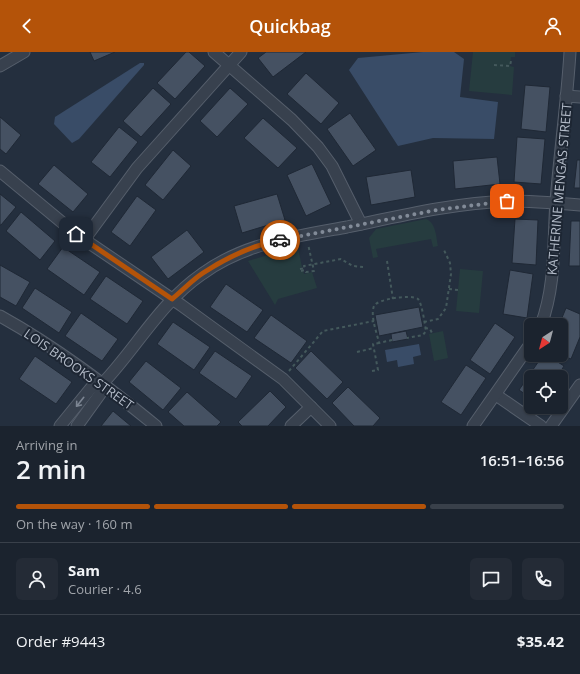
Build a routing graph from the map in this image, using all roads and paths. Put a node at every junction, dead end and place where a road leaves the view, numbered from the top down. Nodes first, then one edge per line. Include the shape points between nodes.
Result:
1 (24, 52) edge
2 (214, 52) edge
3 (241, 52) edge
4 (570, 52) edge
5 (510, 61) dead end
6 (228, 65) junction
7 (494, 65) dead end
8 (0, 66) edge
9 (566, 96) junction
10 (580, 97) edge
11 (0, 171) edge
12 (556, 203) junction
13 (580, 205) edge
14 (361, 224) junction
15 (306, 235) junction
16 (84, 240) junction
17 (444, 250) dead end
18 (387, 261) dead end
19 (312, 264) junction
20 (364, 267) dead end
21 (449, 290) junction
22 (458, 290) dead end
23 (172, 299) junction
24 (393, 299) junction
25 (0, 316) edge
26 (544, 318) edge
27 (374, 321) junction
28 (424, 322) junction
29 (425, 328) junction
30 (432, 333) dead end
31 (407, 338) dead end
32 (392, 340) dead end
33 (379, 343) junction
34 (374, 348) junction
35 (357, 352) dead end
36 (524, 354) edge
37 (372, 371) dead end
38 (283, 378) junction
39 (104, 383) junction
40 (580, 385) edge
41 (496, 395) junction
42 (311, 407) junction
43 (60, 426) edge
44 (77, 426) edge
45 (156, 426) edge
46 (291, 426) edge
47 (330, 426) edge
48 (474, 426) edge
49 (541, 426) edge
50 (551, 426) edge

1 - 8 street
2 - 6 street
3 - 6 street
4 - 9 street, KATHERINE MENGAS STREET
5 - 7 path via 510,66
6 - 14 street via 292,120 318,147 332,166
6 - 16 street via 137,168
9 - 10 street
9 - 12 street, KATHERINE MENGAS STREET
11 - 16 street
12 - 13 street
12 - 14 street via 507,201 478,204
12 - 26 street, KATHERINE MENGAS STREET via 551,285
14 - 15 street
15 - 19 path
15 - 23 street via 258,246 231,257 202,273
16 - 23 street
17 - 21 path via 450,263
18 - 24 path
19 - 19 path via 314,271 301,270 304,266
19 - 20 path via 341,259 353,266
21 - 22 path
21 - 28 path via 444,313 435,320
23 - 38 street
23 - 39 street
24 - 27 path via 376,303 373,310
24 - 28 path via 408,296 417,298
25 - 39 street, LOIS BROOKS STREET via 29,332
27 - 33 path
27 - 38 path via 322,332
28 - 29 path
29 - 30 path via 430,329
29 - 31 path via 423,335
32 - 33 path
33 - 34 path via 373,344
34 - 35 path
34 - 37 path via 378,370
36 - 41 street
38 - 42 street
39 -> 43 street via 91,388
39 - 44 street via 100,394
39 - 45 street, LOIS BROOKS STREET
40 - 50 street
41 - 48 street
41 - 49 street
42 - 46 street
42 - 47 street

